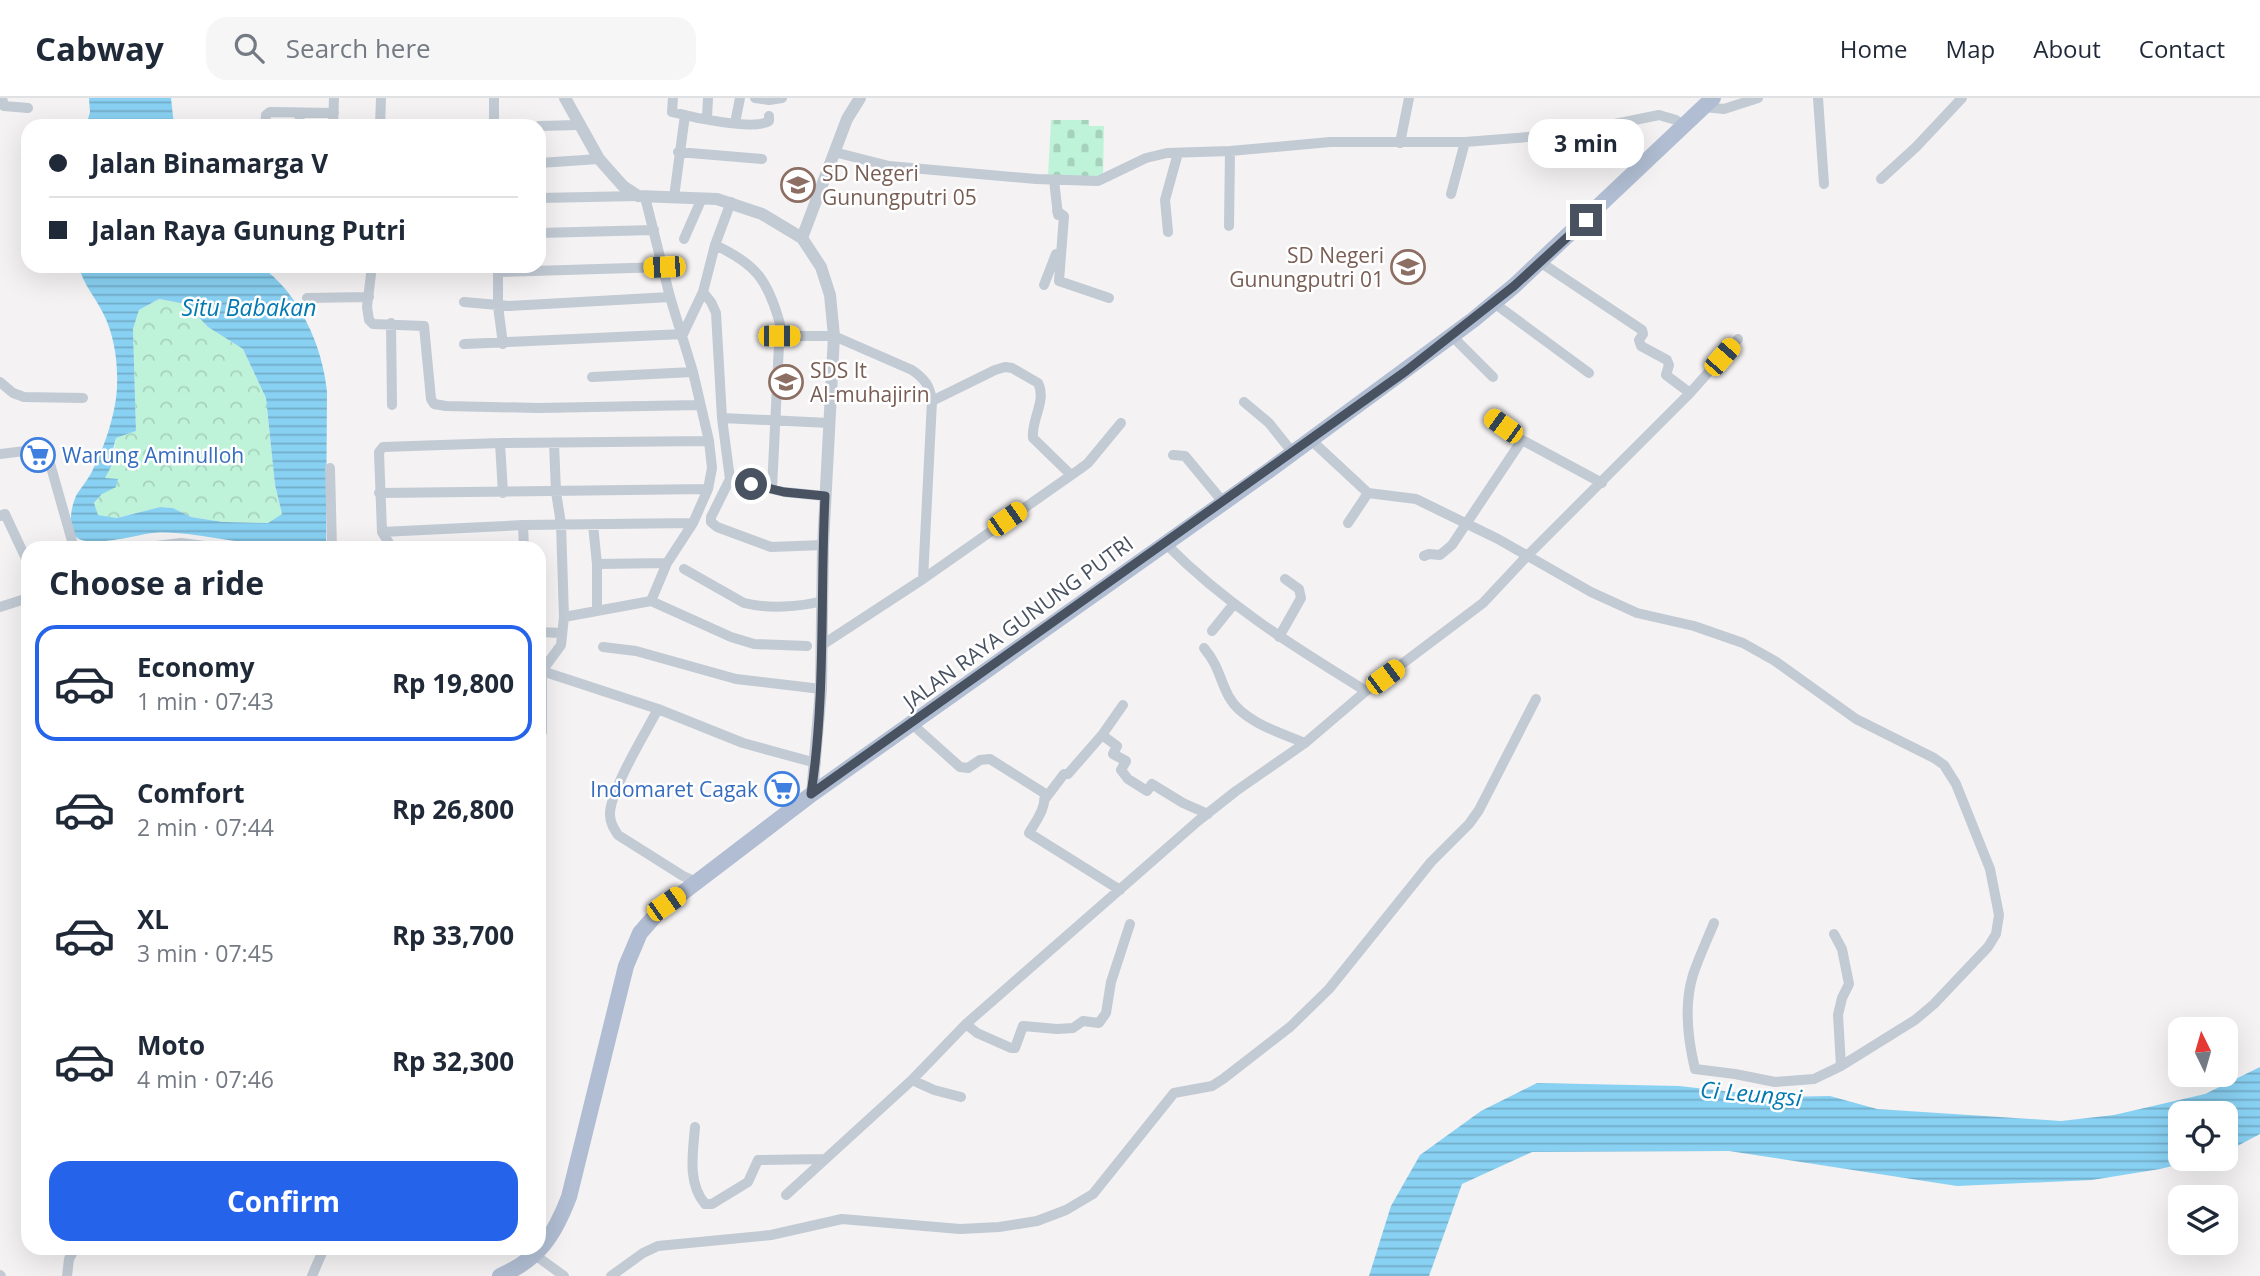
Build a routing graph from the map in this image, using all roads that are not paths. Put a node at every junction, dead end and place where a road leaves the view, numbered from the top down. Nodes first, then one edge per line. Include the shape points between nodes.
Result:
1 (2, 98) edge
2 (334, 98) edge
3 (381, 98) edge
4 (494, 98) edge
5 (565, 98) edge
6 (673, 98) edge
7 (708, 98) edge
8 (740, 98) edge
9 (755, 98) edge
10 (782, 98) edge
11 (860, 98) edge
12 (1409, 98) edge
13 (1758, 98) edge
14 (1818, 98) edge
15 (1962, 98) edge
16 (769, 99) edge
17 (1709, 103) edge
18 (28, 108) dead end
19 (300, 113) junction
20 (334, 113) junction
21 (685, 115) junction
22 (769, 116) dead end
23 (706, 118) junction
24 (267, 119) edge
25 (300, 119) edge
26 (334, 119) edge
27 (380, 119) edge
28 (494, 119) edge
29 (735, 123) junction
30 (578, 125) junction
31 (1682, 125) junction
32 (546, 126) edge
33 (1465, 142) junction
34 (1400, 143) junction
35 (1230, 151) junction
36 (678, 152) junction
37 (834, 152) junction
38 (1178, 153) junction
39 (600, 159) junction
40 (762, 159) dead end
41 (546, 163) edge
42 (1881, 179) dead end
43 (1054, 180) junction
44 (1824, 184) dead end
45 (1451, 194) dead end
46 (642, 197) junction
47 (674, 197) junction
48 (546, 198) edge
49 (702, 198) junction
50 (731, 202) junction
51 (1057, 211) junction
52 (1229, 226) dead end
53 (654, 230) junction
54 (1168, 232) dead end
55 (546, 233) edge
56 (802, 238) junction
57 (684, 239) dead end
58 (715, 244) junction
59 (1540, 262) junction
60 (664, 267) junction
61 (546, 268) edge
62 (371, 273) edge
63 (498, 273) edge
64 (1044, 285) dead end
65 (703, 292) junction
66 (369, 297) junction
67 (670, 297) junction
68 (307, 298) dead end
69 (1109, 298) dead end
70 (464, 302) dead end
71 (1494, 303) junction
72 (498, 306) junction
73 (391, 323) junction
74 (683, 334) junction
75 (779, 336) junction
76 (834, 336) junction
77 (1452, 336) junction
78 (1738, 339) dead end
79 (464, 344) dead end
80 (503, 344) junction
81 (693, 372) junction
82 (1589, 373) dead end
83 (592, 377) dead end
84 (1493, 377) dead end
85 (0, 382) edge
86 (1690, 393) junction
87 (83, 398) dead end
88 (932, 401) junction
89 (1244, 402) dead end
90 (392, 405) dead end
91 (699, 405) junction
92 (1491, 417) dead end
93 (722, 418) junction
94 (776, 420) junction
95 (829, 423) junction
96 (1121, 423) dead end
97 (1311, 440) junction
98 (1522, 440) junction
99 (709, 441) junction
100 (499, 443) junction
101 (554, 443) junction
102 (1293, 453) junction
103 (0, 454) edge
104 (1173, 455) dead end
105 (330, 468) dead end
106 (1070, 474) junction
107 (730, 479) junction
108 (1602, 483) junction
109 (708, 489) junction
110 (772, 489) junction
111 (556, 492) junction
112 (379, 493) junction
113 (503, 493) junction
114 (1368, 493) junction
115 (825, 496) junction
116 (1223, 502) junction
117 (0, 516) edge
118 (693, 523) junction
119 (1348, 523) dead end
120 (561, 524) junction
121 (1466, 524) junction
122 (523, 525) junction
123 (593, 525) junction
124 (382, 531) junction
125 (72, 541) edge
126 (332, 541) edge
127 (388, 541) edge
128 (524, 541) edge
129 (1165, 543) junction
130 (823, 545) junction
131 (21, 549) edge
132 (1424, 556) dead end
133 (1527, 556) junction
134 (667, 563) junction
135 (597, 564) junction
136 (684, 569) dead end
137 (923, 579) junction
138 (1285, 579) dead end
139 (21, 600) edge
140 (651, 601) junction
141 (823, 601) junction
142 (1233, 604) junction
143 (0, 607) edge
144 (597, 610) junction
145 (564, 617) junction
146 (1212, 631) dead end
147 (546, 632) edge
148 (561, 632) junction
149 (1279, 637) junction
150 (822, 645) junction
151 (807, 646) dead end
152 (603, 647) dead end
153 (1204, 648) dead end
154 (546, 664) edge
155 (546, 673) edge
156 (821, 689) junction
157 (1366, 691) junction
158 (1536, 699) dead end
159 (1123, 705) dead end
160 (658, 709) junction
161 (912, 724) junction
162 (1102, 735) junction
163 (1305, 743) junction
164 (816, 763) junction
165 (811, 794) junction
166 (1045, 799) junction
167 (1208, 814) junction
168 (697, 882) junction
169 (1120, 890) junction
170 (1714, 923) dead end
171 (1130, 924) dead end
172 (1834, 934) dead end
173 (966, 1024) junction
174 (1841, 1066) junction
175 (912, 1080) junction
176 (961, 1097) dead end
177 (695, 1128) dead end
178 (825, 1159) junction
179 (786, 1195) dead end
180 (546, 1241) edge
181 (71, 1255) edge
182 (321, 1255) edge
183 (535, 1255) joint
184 (67, 1276) edge
185 (312, 1276) edge
186 (500, 1276) edge
187 (564, 1276) edge
188 (611, 1276) edge

1 - 18 street via 4,106
2 - 20 street
3 - 27 street
4 - 28 street
5 - 30 street
6 - 21 street via 672,112
7 - 23 street
8 - 29 street
9 - 16 street
10 - 16 street
11 - 37 street
12 - 34 street
13 - 17 street via 1724,109
14 - 44 street
15 - 42 street
17 - 31 main road, JALAN RAYA GUNUNG PUTRI
19 - 20 street
19 - 24 street via 268,113
19 - 25 street
20 - 26 street
21 - 23 street
21 - 36 street
22 - 29 street via 763,125
23 - 29 street
30 - 32 street
30 - 39 street
31 - 33 street via 1659,115 1566,134
31 - 59 main road, JALAN RAYA GUNUNG PUTRI
33 - 34 street
33 - 45 street
34 - 35 street via 1330,142
35 - 38 street
35 - 52 street
36 - 40 street
36 - 47 street
37 - 43 street via 889,166
37 - 56 street
38 - 43 street via 1146,158 1098,181
38 - 54 street via 1165,200
39 - 41 street
39 - 46 street via 622,186
43 - 51 street
46 - 47 street
46 - 48 street
46 - 53 street
47 - 49 street
49 - 50 street
49 - 57 street
50 - 56 street
50 - 58 street
51 - 64 street via 1056,257
51 - 69 street via 1064,216 1059,281
53 - 55 street
53 - 60 street
56 - 76 street via 827,282
58 - 65 street
58 - 75 street via 740,256 762,279 773,299
59 - 71 main road, JALAN RAYA GUNUNG PUTRI
59 - 86 street via 1642,330 1641,346 1667,360 1666,375
60 - 61 street
60 - 67 street
62 - 66 street
63 - 72 street
65 - 74 street
65 - 93 street via 716,313
66 - 68 street
66 - 73 street via 369,320
67 - 72 street
67 - 74 street
70 - 72 street
71 - 77 main road, JALAN RAYA GUNUNG PUTRI
71 - 82 street
72 - 80 street
73 - 90 street
73 - 91 street via 424,326 434,404 539,408
74 - 80 street
74 - 81 street
75 - 76 street
75 - 94 street
76 - 88 street via 923,377
76 - 95 street
77 - 84 street
77 - 97 main road, JALAN RAYA GUNUNG PUTRI
78 - 86 street
79 - 80 street
81 - 83 street
81 - 91 street
85 - 87 street via 24,397
86 - 108 street
88 - 106 street via 995,370 1012,368 1038,383 1042,395 1033,438
88 - 137 street
89 - 102 street
91 - 99 street
92 - 98 street
93 - 94 street
93 - 107 street
94 - 95 street
94 - 110 street
95 - 115 street
96 - 106 street via 1088,463
97 - 102 main road, JALAN RAYA GUNUNG PUTRI
97 - 114 street
98 - 108 street
98 - 121 street
99 - 101 street
99 - 109 street via 712,468
100 - 101 street
100 - 112 street via 381,449
100 - 113 street
101 - 111 street
102 - 116 main road, JALAN RAYA GUNUNG PUTRI
103 - 125 street via 41,449 47,453
104 - 116 street via 1185,456
105 - 126 street
106 - 137 street
107 - 110 street
107 - 130 street via 711,517 717,527 771,547
108 - 133 street
109 - 111 street
109 - 118 street
110 - 115 street
111 - 113 street
111 - 120 street
112 - 113 street
112 - 124 street
114 - 119 street
114 - 121 street via 1416,499
115 - 130 street
116 - 129 main road, JALAN RAYA GUNUNG PUTRI
117 - 131 street via 5,514
118 - 123 street
118 - 134 street
120 - 122 street
120 - 123 street
120 - 145 street
121 - 132 street via 1443,554
121 - 133 street
122 - 124 street
122 - 128 street
123 - 135 street
124 - 127 street
129 - 142 street
129 - 161 main road, JALAN RAYA GUNUNG PUTRI
130 - 141 street
133 - 157 street via 1483,603
133 - 174 street via 1637,613 1743,643 1856,719 1934,758 1951,774 1990,869 1997,900 1996,934 1981,956 1928,1009
134 - 135 street
134 - 140 street
135 - 144 street
136 - 141 street via 744,603 807,605
137 - 150 street
138 - 149 street via 1299,589 1301,598
139 - 143 street
140 - 144 street
140 - 151 street via 754,644
141 - 150 street
142 - 146 street
142 - 149 street
144 - 145 street
145 - 148 street
147 - 148 street
148 - 154 street via 558,651
149 - 157 street
150 - 156 street
152 - 156 street via 636,651 736,679
153 - 163 street via 1216,662 1237,708
155 - 160 street
156 - 164 street
157 - 163 street
158 - 188 street via 1479,810 1329,989 1290,1027 1223,1079 1212,1086 1174,1093 1103,1183 1078,1203 1037,1221 999,1227 941,1228 842,1219 771,1235 658,1246
159 - 162 street
160 - 164 street via 743,743
160 - 168 street via 614,795 610,817 618,835
161 - 165 main road, JALAN RAYA GUNUNG PUTRI
161 - 166 street via 961,767 990,759 1044,793
162 - 166 street
162 - 167 street via 1116,746 1113,754 1126,761 1121,770 1128,779 1147,791 1157,786
163 - 167 street
164 - 165 street
165 - 168 main road, JALAN RAYA GUNUNG PUTRI
166 - 169 street via 1029,833
167 - 169 street
168 - 180 main road, JALAN RAYA GUNUNG PUTRI via 654,915 633,947 569,1197
169 - 173 street
170 - 174 street via 1689,995 1695,1069 1775,1082 1814,1079
171 - 173 street via 1100,1023 1083,1021 1073,1028 1057,1029 1023,1026 1015,1048 976,1033
172 - 174 street via 1849,984 1838,1015
173 - 175 street
175 - 176 street
175 - 178 street
177 - 178 street via 692,1172 705,1204 748,1182 756,1161
178 - 179 street
181 - 184 street
182 - 185 street
183 - 186 main road, JALAN RAYA GUNUNG PUTRI
183 - 187 street

